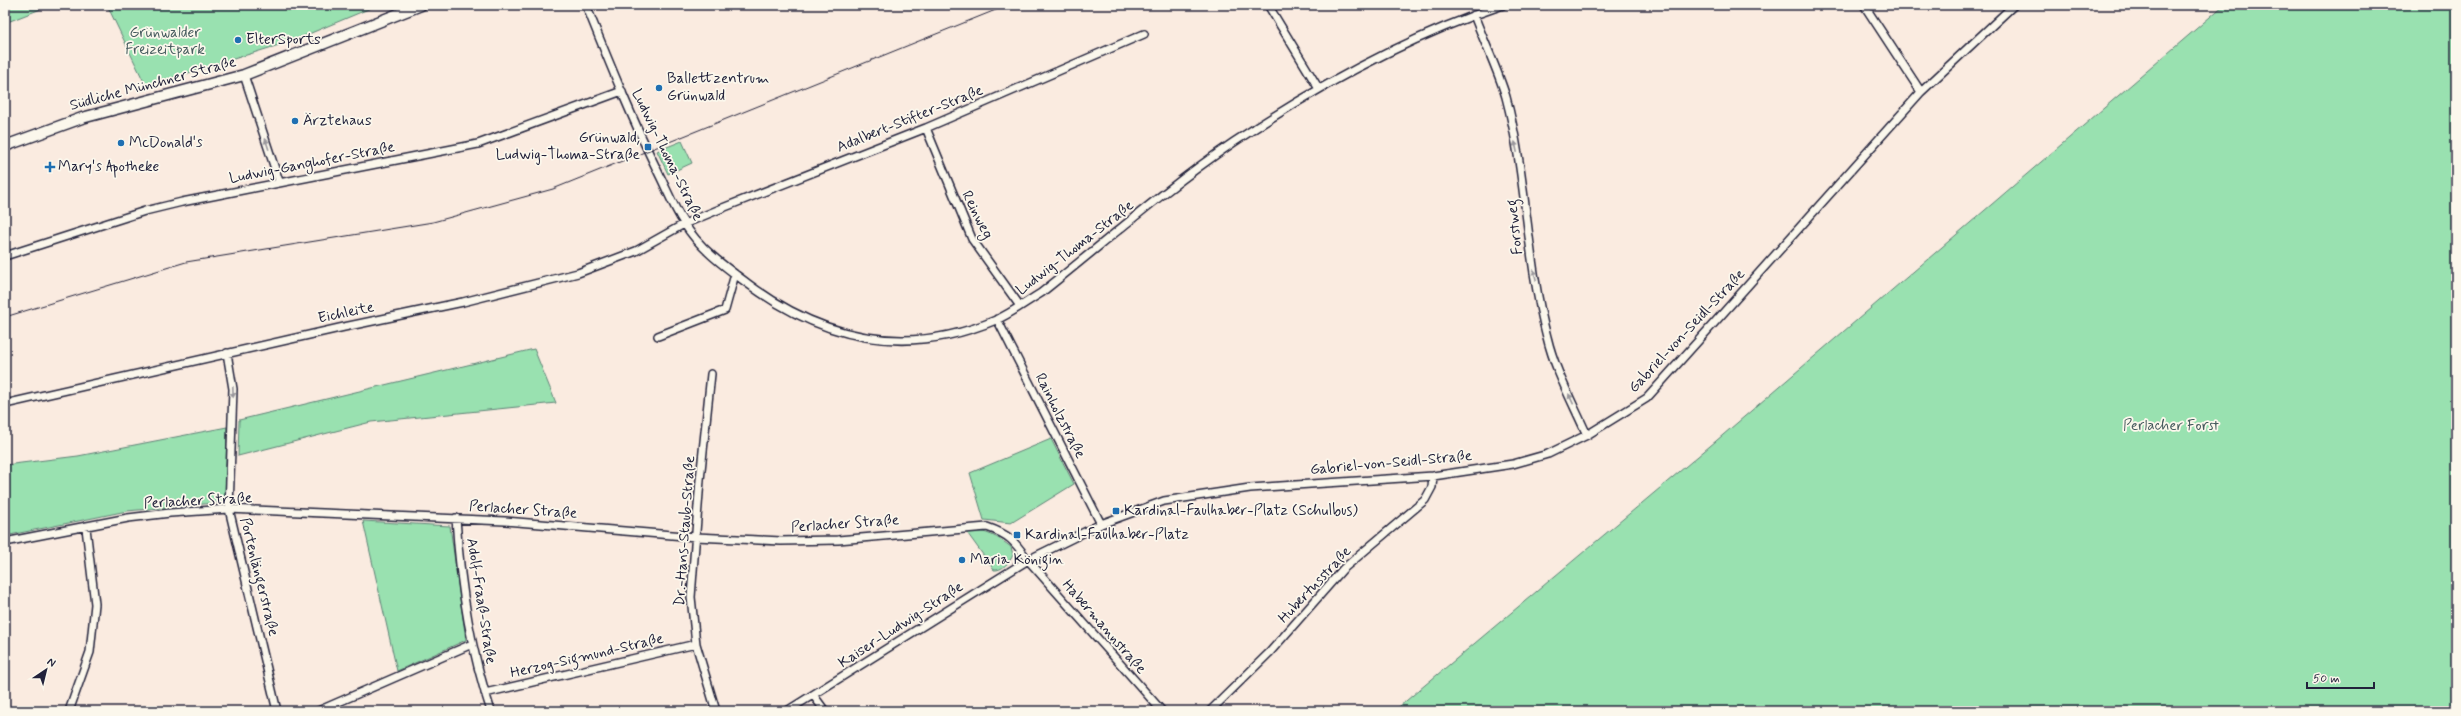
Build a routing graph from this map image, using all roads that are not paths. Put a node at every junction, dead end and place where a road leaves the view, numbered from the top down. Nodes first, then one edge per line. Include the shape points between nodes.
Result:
1 (421, 5) edge
2 (586, 5) edge
3 (1268, 5) edge
4 (1503, 5) edge
5 (1864, 5) edge
6 (2014, 5) edge
7 (1474, 15) junction
8 (1144, 34) dead end
9 (244, 75) junction
10 (1319, 89) junction
11 (622, 91) junction
12 (1921, 92) junction
13 (926, 128) junction
14 (5, 146) edge
15 (279, 181) junction
16 (684, 224) junction
17 (5, 256) edge
18 (735, 274) junction
19 (1020, 306) junction
20 (997, 319) junction
21 (658, 336) dead end
22 (227, 353) junction
23 (711, 374) dead end
24 (5, 404) edge
25 (1587, 435) junction
26 (1433, 476) junction
27 (229, 509) junction
28 (456, 518) junction
29 (1101, 524) junction
30 (86, 528) junction
31 (696, 537) junction
32 (5, 542) edge
33 (1028, 560) junction
34 (472, 644) junction
35 (696, 644) junction
36 (485, 693) junction
37 (814, 696) junction
38 (69, 711) edge
39 (277, 711) edge
40 (318, 711) edge
41 (491, 711) edge
42 (716, 711) edge
43 (788, 711) edge
44 (825, 711) edge
45 (1162, 711) edge
46 (1210, 711) edge

1 - 9 main road, Südliche Münchner Straße
2 - 11 street, Ludwig-Thoma-Straße
3 - 10 street
4 - 7 street, Ludwig-Thoma-Straße
5 - 12 street
6 - 12 street, Gabriel-von-Seidl-Straße
7 - 10 street, Ludwig-Thoma-Straße via 1382,54
25 -> 7 street, Forstweg via 1547,337 1533,267 1524,188 1505,97
8 - 13 street, Adalbert-Stifter-Straße
9 - 14 main road, Südliche Münchner Straße via 82,118
15 -> 9 street
10 - 19 street, Ludwig-Thoma-Straße via 1233,143 1041,293
11 - 15 street, Ludwig-Ganghofer-Straße via 478,144
11 - 16 street, Ludwig-Thoma-Straße
12 - 25 street, Gabriel-von-Seidl-Straße via 1647,398
13 - 16 street, Adalbert-Stifter-Straße
13 - 19 street, Reinweg via 972,239
15 - 17 street, Ludwig-Ganghofer-Straße via 145,211
16 - 18 street, Ludwig-Thoma-Straße via 709,253
16 - 22 street, Eichleite via 636,251 578,274 463,302
18 - 20 street, Ludwig-Thoma-Straße via 796,315 855,336 917,340 954,333
18 - 21 street via 725,310
19 - 20 street, Ludwig-Thoma-Straße
20 - 29 street, Rainholzstraße
22 - 24 street, Eichleite
22 -> 27 street, Portenlängerstraße via 233,389
23 - 31 street, Dr.-Hans-Staub-Straße
25 - 26 street, Gabriel-von-Seidl-Straße via 1548,454 1513,464
26 - 29 street, Gabriel-von-Seidl-Straße via 1272,486 1207,494 1164,501
26 - 46 street, Hubertusstraße via 1432,487 1425,500 1343,569 1270,652
27 - 28 street, Perlacher Straße
27 - 30 street, Perlacher Straße via 128,518
27 - 39 street, Portenlängerstraße
28 - 31 street, Perlacher Straße
28 - 34 street, Adolf-Fraaß-Straße via 458,557
29 - 33 street, Gabriel-von-Seidl-Straße
30 - 32 street, Perlacher Straße
30 - 38 street via 95,604 90,652
31 - 33 street, Perlacher Straße via 781,541 838,540 988,527 1006,533
31 - 35 street, Dr.-Hans-Staub-Straße via 691,598
33 - 37 street, Kaiser-Ludwig-Straße
33 - 45 street, Habermannstraße
34 - 36 street, Adolf-Fraaß-Straße
34 - 40 street
35 - 36 street, Herzog-Sigmund-Straße
35 - 42 street, Dr.-Hans-Staub-Straße
36 - 41 street, Adolf-Fraaß-Straße
37 - 43 street, Kaiser-Ludwig-Straße
37 - 44 street

